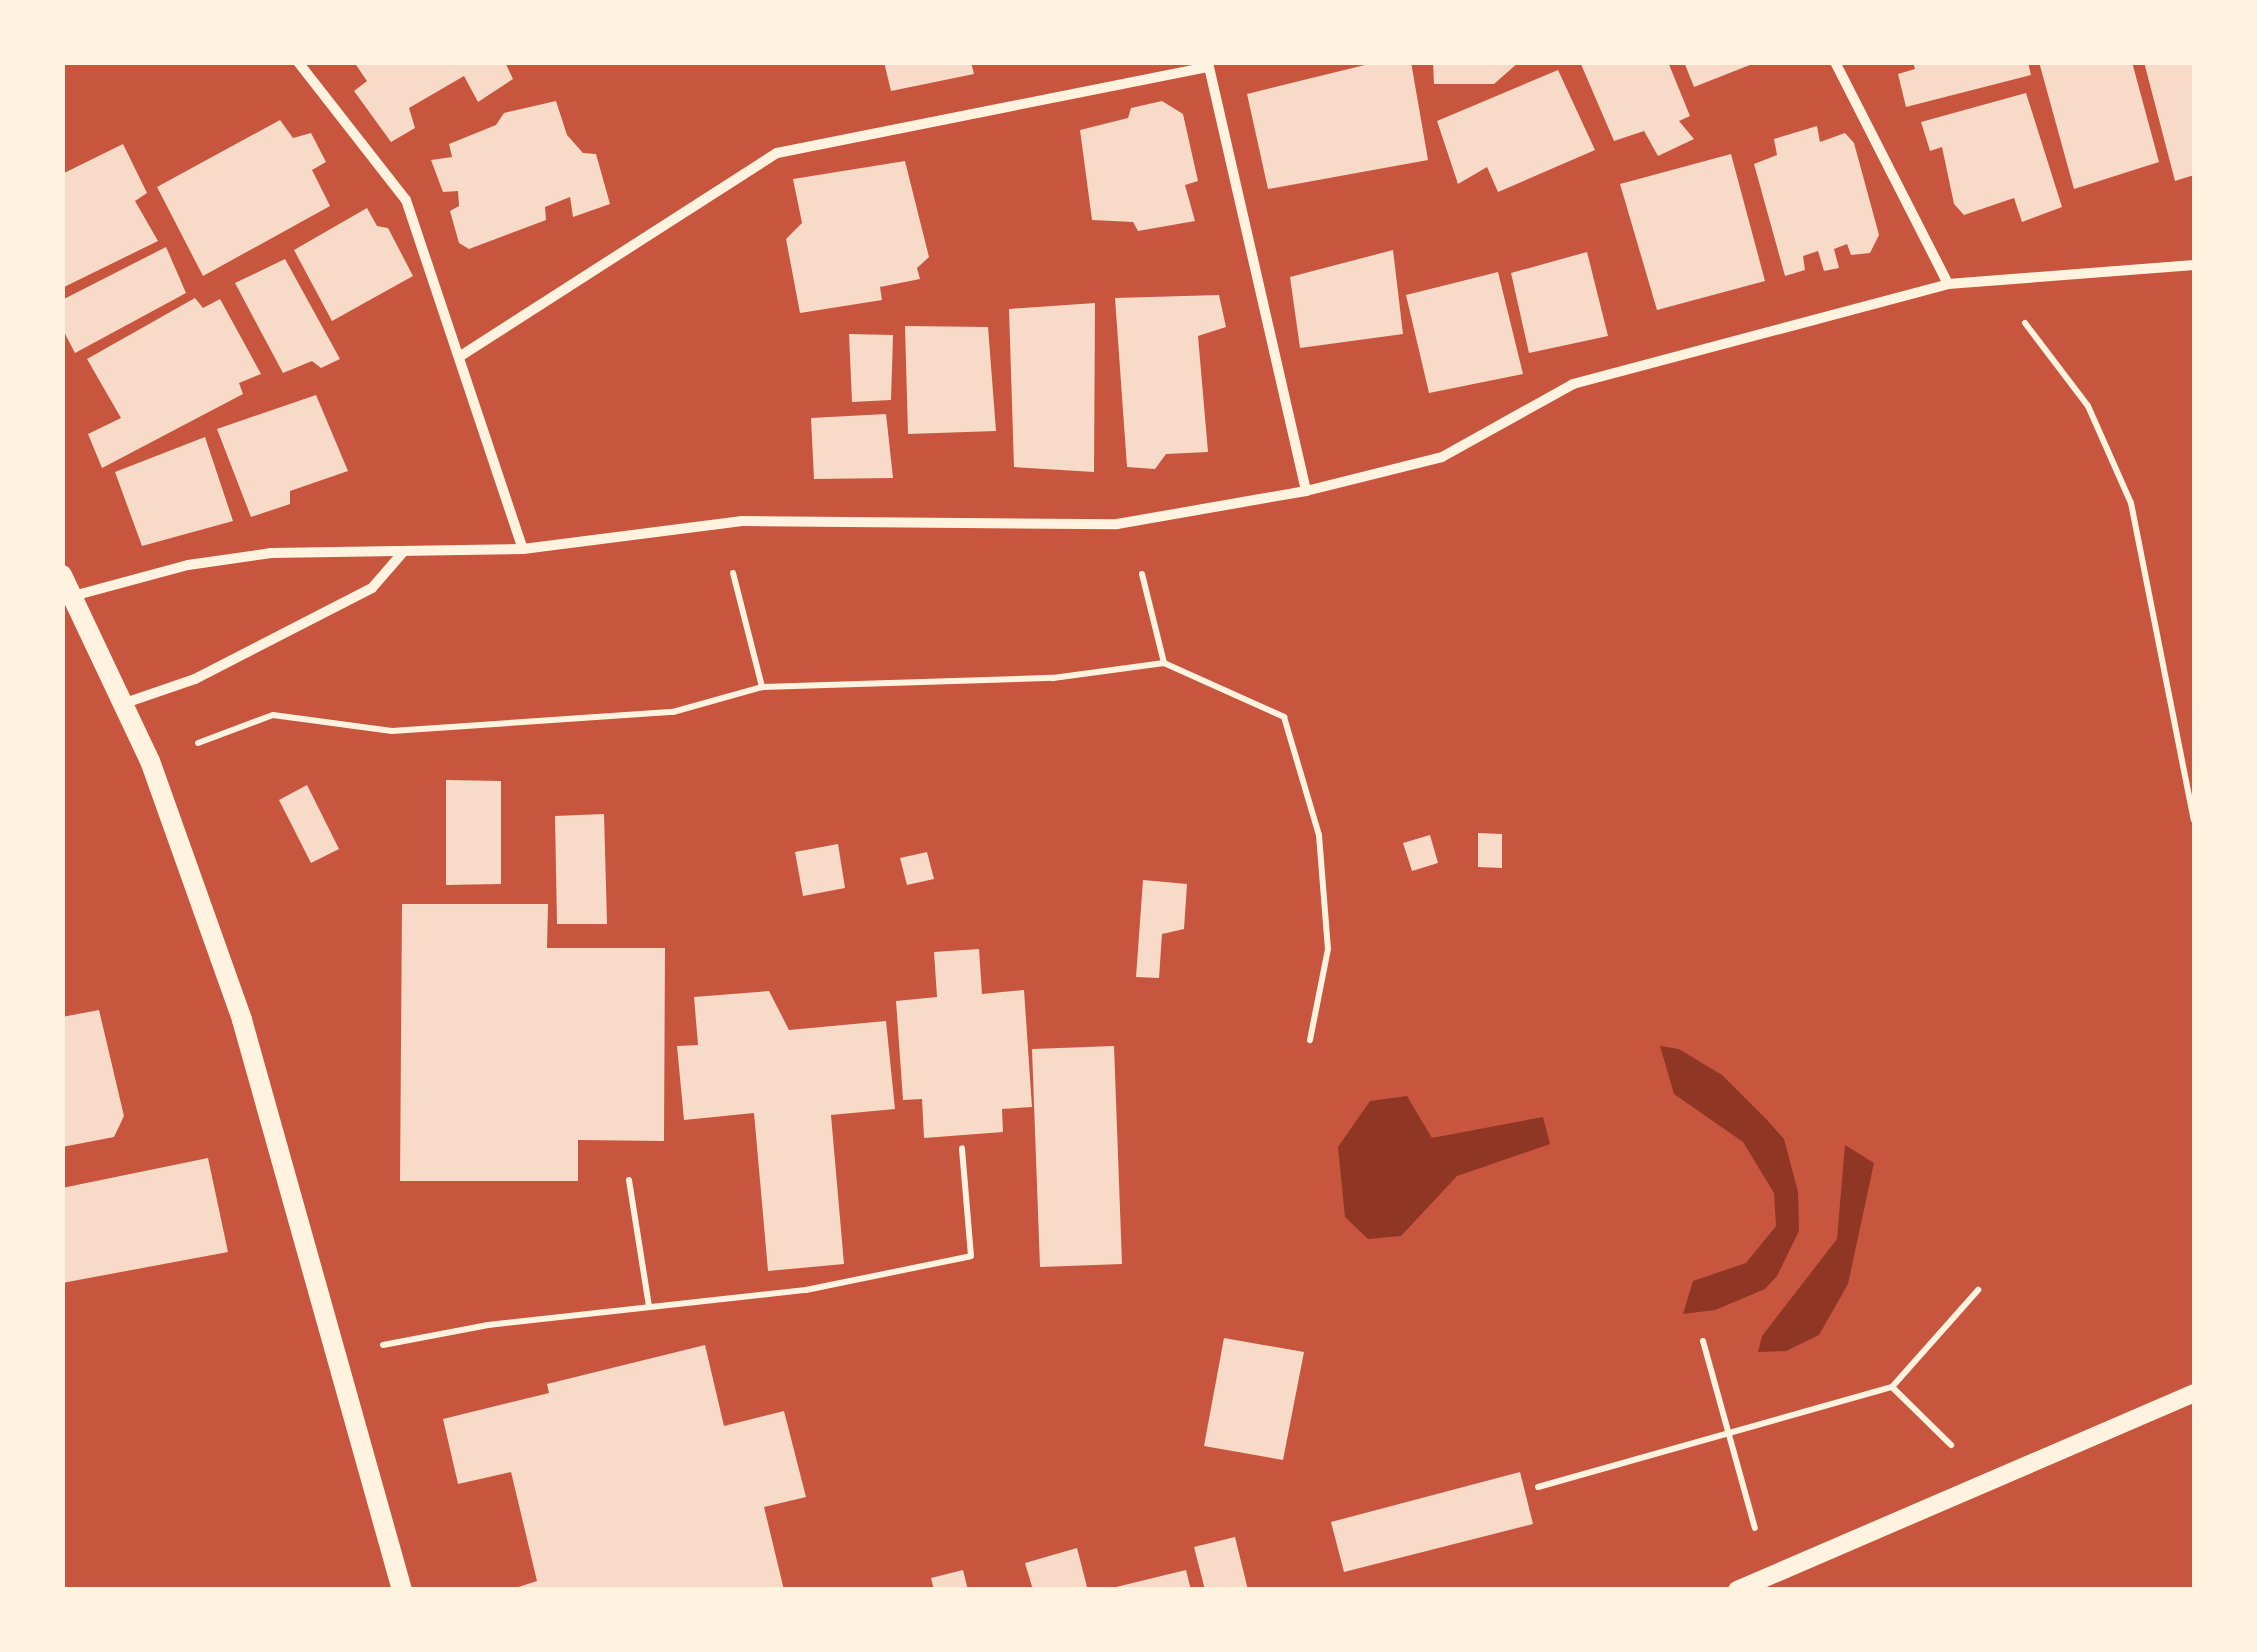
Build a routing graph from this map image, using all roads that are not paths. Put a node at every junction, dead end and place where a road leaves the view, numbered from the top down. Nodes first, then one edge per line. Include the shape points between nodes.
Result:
1 (298, 62) edge
2 (1835, 62) edge
3 (2194, 265) edge
4 (1948, 284) junction
5 (460, 357) junction
6 (1306, 491) junction
7 (523, 549) junction
8 (404, 551) junction
9 (62, 576) edge
10 (72, 596) junction
11 (125, 704) junction
12 (2194, 1393) edge
13 (402, 1590) edge
14 (1737, 1590) edge

1 - 5 street via 406,200
2 - 4 street
3 - 4 street
4 - 6 street via 1574,384 1442,457
5 - 6 street via 777,153 1209,67
5 - 7 street
6 - 7 street via 1117,524 742,521
7 - 8 street
8 - 10 street via 271,553 188,564
8 - 11 street via 372,588 194,680
9 - 10 main road
10 - 11 main road
11 - 13 main road via 242,1020
12 - 14 street

